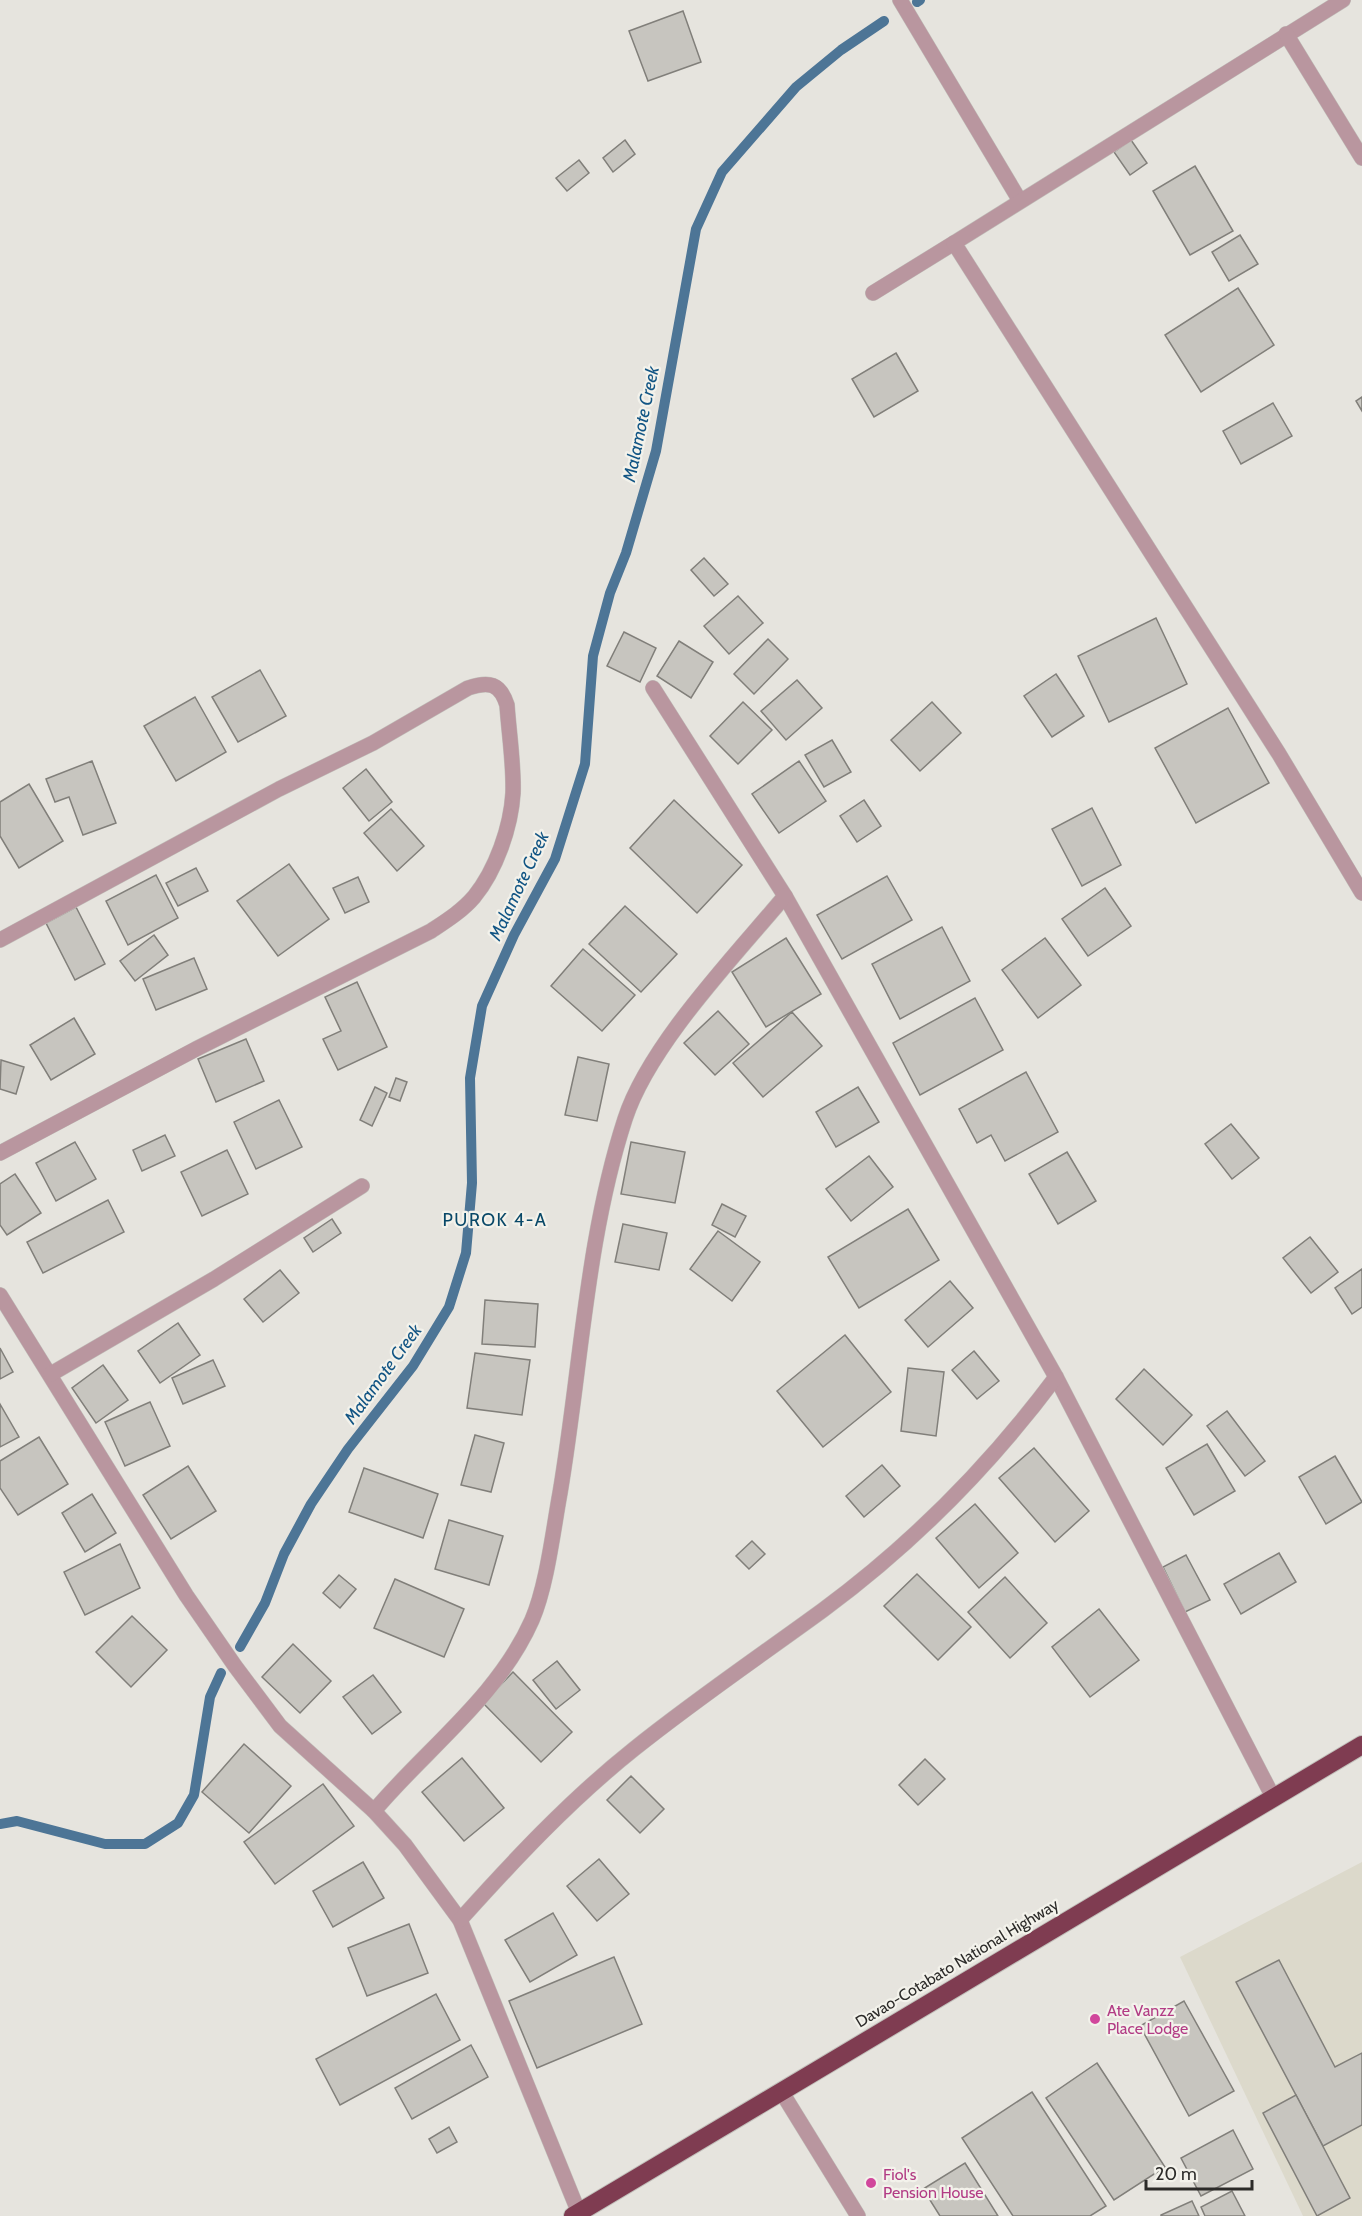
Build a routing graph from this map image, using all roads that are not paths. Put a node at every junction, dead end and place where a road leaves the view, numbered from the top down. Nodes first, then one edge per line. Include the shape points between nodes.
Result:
1 (900, 0) edge
2 (1343, 0) edge
3 (1286, 34) junction
4 (1362, 158) edge
5 (1020, 201) junction
6 (954, 243) junction
7 (873, 293) dead end
8 (653, 688) dead end
9 (1362, 893) edge
10 (785, 896) junction
11 (0, 940) edge
12 (0, 1154) edge
13 (362, 1186) dead end
14 (0, 1295) edge
15 (51, 1374) junction
16 (1056, 1377) junction
17 (1362, 1745) edge
18 (1273, 1797) junction
19 (374, 1811) junction
20 (460, 1920) junction
21 (782, 2091) junction
22 (576, 2214) edge
23 (858, 2216) edge

1 - 5 street
2 - 3 street
3 - 4 street
3 - 5 street
5 - 6 street
6 - 7 street
6 - 9 street via 1280,754
8 - 10 street
10 - 16 street
10 - 19 street via 679,1025 648,1070 625,1117 595,1253 563,1475 533,1618 514,1654 486,1692
11 - 12 street via 279,789 374,743 468,688 492,684 504,694 513,794 507,826 494,865 475,896 455,915 431,931 186,1054
13 - 15 street via 261,1251
14 - 15 street
15 - 19 street via 186,1595 280,1726
16 - 18 street
16 - 20 street via 999,1448 888,1557 632,1750 512,1861
17 - 18 highway, Davao-Cotabato National Highway
18 - 21 highway, Davao-Cotabato National Highway
19 - 20 street via 405,1845
20 - 22 street
21 - 22 highway, Davao-Cotabato National Highway
21 - 23 street

